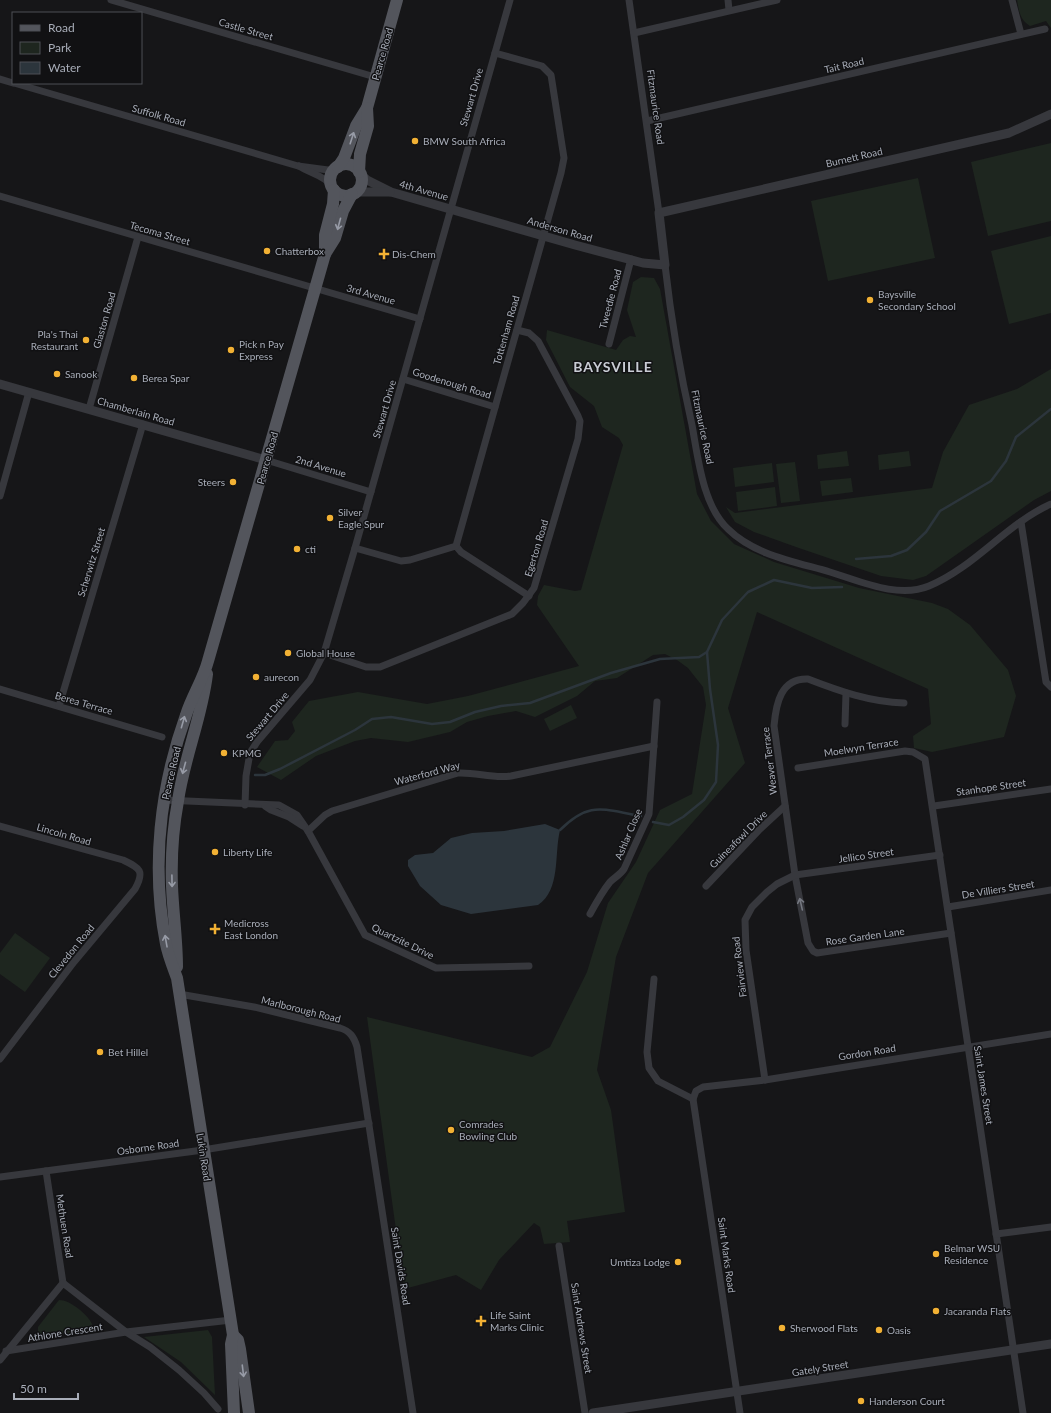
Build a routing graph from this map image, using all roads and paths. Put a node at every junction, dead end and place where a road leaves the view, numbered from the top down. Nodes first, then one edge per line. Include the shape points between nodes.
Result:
1 (112, 0) edge
2 (397, 0) edge
3 (510, 0) edge
4 (629, 0) edge
5 (728, 0) edge
6 (777, 0) edge
7 (1012, 0) edge
8 (729, 10) junction
9 (1045, 28) dead end
10 (634, 33) junction
11 (1021, 34) junction
12 (495, 53) junction
13 (375, 77) junction
14 (0, 79) edge
15 (12, 83) edge
16 (16, 84) edge
17 (367, 108) junction
18 (1051, 114) edge
19 (647, 121) junction
20 (298, 166) junction
21 (336, 168) junction
22 (360, 173) junction
23 (332, 187) junction
24 (391, 192) junction
25 (354, 193) junction
26 (0, 196) edge
27 (450, 210) junction
28 (659, 213) junction
29 (543, 236) junction
30 (138, 237) junction
31 (325, 254) junction
32 (631, 259) junction
33 (665, 265) junction
34 (315, 289) junction
35 (420, 319) junction
36 (517, 330) junction
37 (609, 344) dead end
38 (403, 379) junction
39 (0, 384) edge
40 (29, 392) junction
41 (495, 407) junction
42 (89, 409) junction
43 (143, 424) junction
44 (266, 460) junction
45 (371, 492) junction
46 (0, 496) edge
47 (1051, 504) edge
48 (1021, 522) junction
49 (456, 546) junction
50 (355, 548) junction
51 (528, 596) junction
52 (324, 653) junction
53 (208, 662) junction
54 (1051, 688) edge
55 (0, 689) edge
56 (846, 693) junction
57 (657, 702) dead end
58 (904, 703) dead end
59 (59, 706) junction
60 (845, 724) dead end
61 (162, 736) dead end
62 (654, 746) junction
63 (925, 760) joint
64 (798, 768) dead end
65 (1051, 789) edge
66 (164, 800) junction
67 (178, 802) junction
68 (245, 805) junction
69 (785, 806) junction
70 (934, 806) junction
71 (0, 826) edge
72 (307, 829) junction
73 (160, 842) joint
74 (174, 842) joint
75 (940, 855) junction
76 (123, 860) joint
77 (795, 875) junction
78 (706, 886) dead end
79 (1051, 890) edge
80 (948, 907) junction
81 (590, 914) dead end
82 (951, 933) junction
83 (529, 966) dead end
84 (177, 978) junction
85 (654, 980) dead end
86 (179, 994) junction
87 (1051, 1034) edge
88 (967, 1046) junction
89 (0, 1059) edge
90 (765, 1080) junction
91 (693, 1099) junction
92 (369, 1123) junction
93 (203, 1150) junction
94 (46, 1171) junction
95 (0, 1177) edge
96 (1051, 1226) edge
97 (996, 1234) junction
98 (559, 1246) dead end
99 (63, 1283) junction
100 (231, 1320) junction
101 (126, 1332) junction
102 (233, 1335) junction
103 (1051, 1344) edge
104 (1012, 1349) junction
105 (4, 1351) edge
106 (0, 1360) edge
107 (737, 1391) junction
108 (218, 1409) dead end
109 (234, 1413) edge
110 (249, 1413) edge
111 (413, 1413) edge
112 (585, 1413) edge
113 (593, 1413) edge
114 (740, 1413) edge
115 (1023, 1413) edge

1 - 13 street, Castle Street
2 - 13 main road, Pearce Road
3 - 12 street, Stewart Drive
4 - 10 street, Fitzmaurice Road
5 - 8 street
6 - 8 street
7 - 11 street
8 - 10 street
9 - 11 street, Tait Road
10 - 19 street, Fitzmaurice Road
11 - 19 street, Tait Road
12 - 27 street, Stewart Drive
12 - 29 street, Tottenham Road via 542,66 551,74 564,158
13 - 17 main road, Pearce Road
14 - 15 street, Suffolk Road
16 - 20 street, Suffolk Road
21 -> 17 main road, Pearce Road via 344,158 356,126
17 - 22 main road, Pearce Road via 368,126 360,154
18 - 28 street, Burnett Road via 1009,133
19 - 28 street, Fitzmaurice Road
20 - 21 street, Suffolk Road via 328,170
20 - 23 street, Suffolk Road via 321,177
21 - 22 main road via 350,165
21 - 23 main road, Pearce Road via 331,175
22 - 24 street, 4th Avenue via 367,180
22 - 25 main road, Pearce Road via 361,184
23 - 25 main road via 343,195
23 - 31 main road, Pearce Road via 333,204 325,236
24 - 25 street, 4th Avenue
24 - 27 street, 4th Avenue
25 -> 31 main road, Pearce Road via 343,211 335,238
26 - 30 street, Tecoma Street
27 - 29 street, Anderson Road
27 - 35 street, Stewart Drive
28 - 33 street, Fitzmaurice Road
29 - 32 street, Anderson Road
29 - 36 street, Tottenham Road
30 - 34 street, Tecoma Street
30 - 42 street, Glaston Road
31 - 34 main road, Pearce Road
32 - 33 street, Anderson Road
32 - 37 street, Tweedie Road
33 - 48 street, Fitzmaurice Road via 680,371 702,475 717,518 739,538 768,553 856,580 886,588 917,590 957,571
34 - 35 street, 3rd Avenue
34 - 44 main road, Pearce Road
35 - 38 street, Stewart Drive
36 - 41 street, Tottenham Road
36 - 51 street, Egerton Road via 529,334 538,341 580,421 578,439 539,575
38 - 41 street, Goodenough Road
38 - 45 street, Stewart Drive
39 - 40 street, Chamberlain Road
40 - 42 street, Chamberlain Road
40 - 46 street
41 - 49 street, Tottenham Road
42 - 43 street, Chamberlain Road
43 - 44 street, Chamberlain Road
43 - 59 street, Scherwitz Street
44 - 45 street, 2nd Avenue
44 - 53 main road, Pearce Road
45 - 50 street, Stewart Drive
47 - 48 street, Fitzmaurice Road
48 - 54 street via 1046,682
49 - 50 street via 402,561
49 - 51 street via 461,552
50 - 52 street, Stewart Drive
51 - 52 street, Egerton Road via 512,614 380,667 366,667
52 - 68 street, Stewart Drive via 310,680 250,753
66 -> 53 main road, Pearce Road via 186,715
53 -> 67 main road, Pearce Road via 205,691 182,776
55 - 59 street, Berea Terrace
56 - 58 street, Weaver Terrace via 885,703
56 - 60 street
56 - 69 street, Weaver Terrace via 808,679 790,681 784,689 774,726
57 - 62 street, Ashlar Close
59 - 61 street, Berea Terrace
62 - 72 street, Waterford Way via 506,777 458,773 332,812
62 - 81 street, Ashlar Close via 649,814 624,869 599,896
63 - 64 street, Moelwyn Terrace via 913,752 905,751
63 - 70 street, Saint James Street
65 - 70 street, Stanhope Street
66 - 67 street, Quartzite Drive
66 - 73 main road, Pearce Road
67 - 68 street, Quartzite Drive
67 - 74 main road, Pearce Road
68 - 72 street, Quartzite Drive via 273,804 285,807 297,815
69 - 77 street, Weaver Terrace
69 - 78 street, Guineafowl Drive
70 - 75 street, Saint James Street
71 - 76 street, Lincoln Road
72 - 83 street, Quartzite Drive via 365,934 436,968
84 -> 73 main road, Lukin Road via 166,945 160,901
74 -> 84 main road, Lukin Road via 172,884
75 - 77 street, Jellico Street
75 - 80 street, Saint James Street
76 - 89 street, Clevedon Road via 139,869 140,880
82 -> 77 street, Rose Garden Lane via 817,953 808,943
77 - 90 street, Fairview Road via 767,892 752,907 745,920 746,950
79 - 80 street, De Villiers Street
80 - 82 street, Saint James Street
82 - 88 street, Saint James Street
84 - 86 main road, Lukin Road
85 - 91 street via 647,1052 649,1068 658,1081
86 - 92 street, Marlborough Road via 254,1007 349,1032 357,1047
86 - 93 main road, Lukin Road
87 - 88 street, Gordon Road
88 - 90 street, Gordon Road
88 - 97 street, Saint James Street
90 - 91 street, Gordon Road via 703,1087 696,1091
91 - 107 street, Saint Marks Road
92 - 93 street, Osborne Road
92 - 111 street, Saint Davids Road
93 - 94 street, Osborne Road
93 - 100 main road, Lukin Road
94 - 95 street, Osborne Road
94 - 99 street, Methuen Road
96 - 97 street
97 - 104 street, Saint James Street
98 - 112 street, Saint Andrews Street
99 - 101 street
99 - 105 street
100 - 101 street, Athlone Crescent
100 - 102 main road, Lukin Road
101 - 105 street, Athlone Crescent
101 - 108 street via 179,1370
102 - 109 main road, Lukin Road via 231,1344
102 -> 110 main road, Lukin Road via 238,1340 240,1349
103 - 104 street, Gately Street
104 - 107 street, Gately Street
104 - 115 street, Saint James Street
105 - 106 street
107 - 113 street, Gately Street
107 - 114 street, Saint Marks Road

